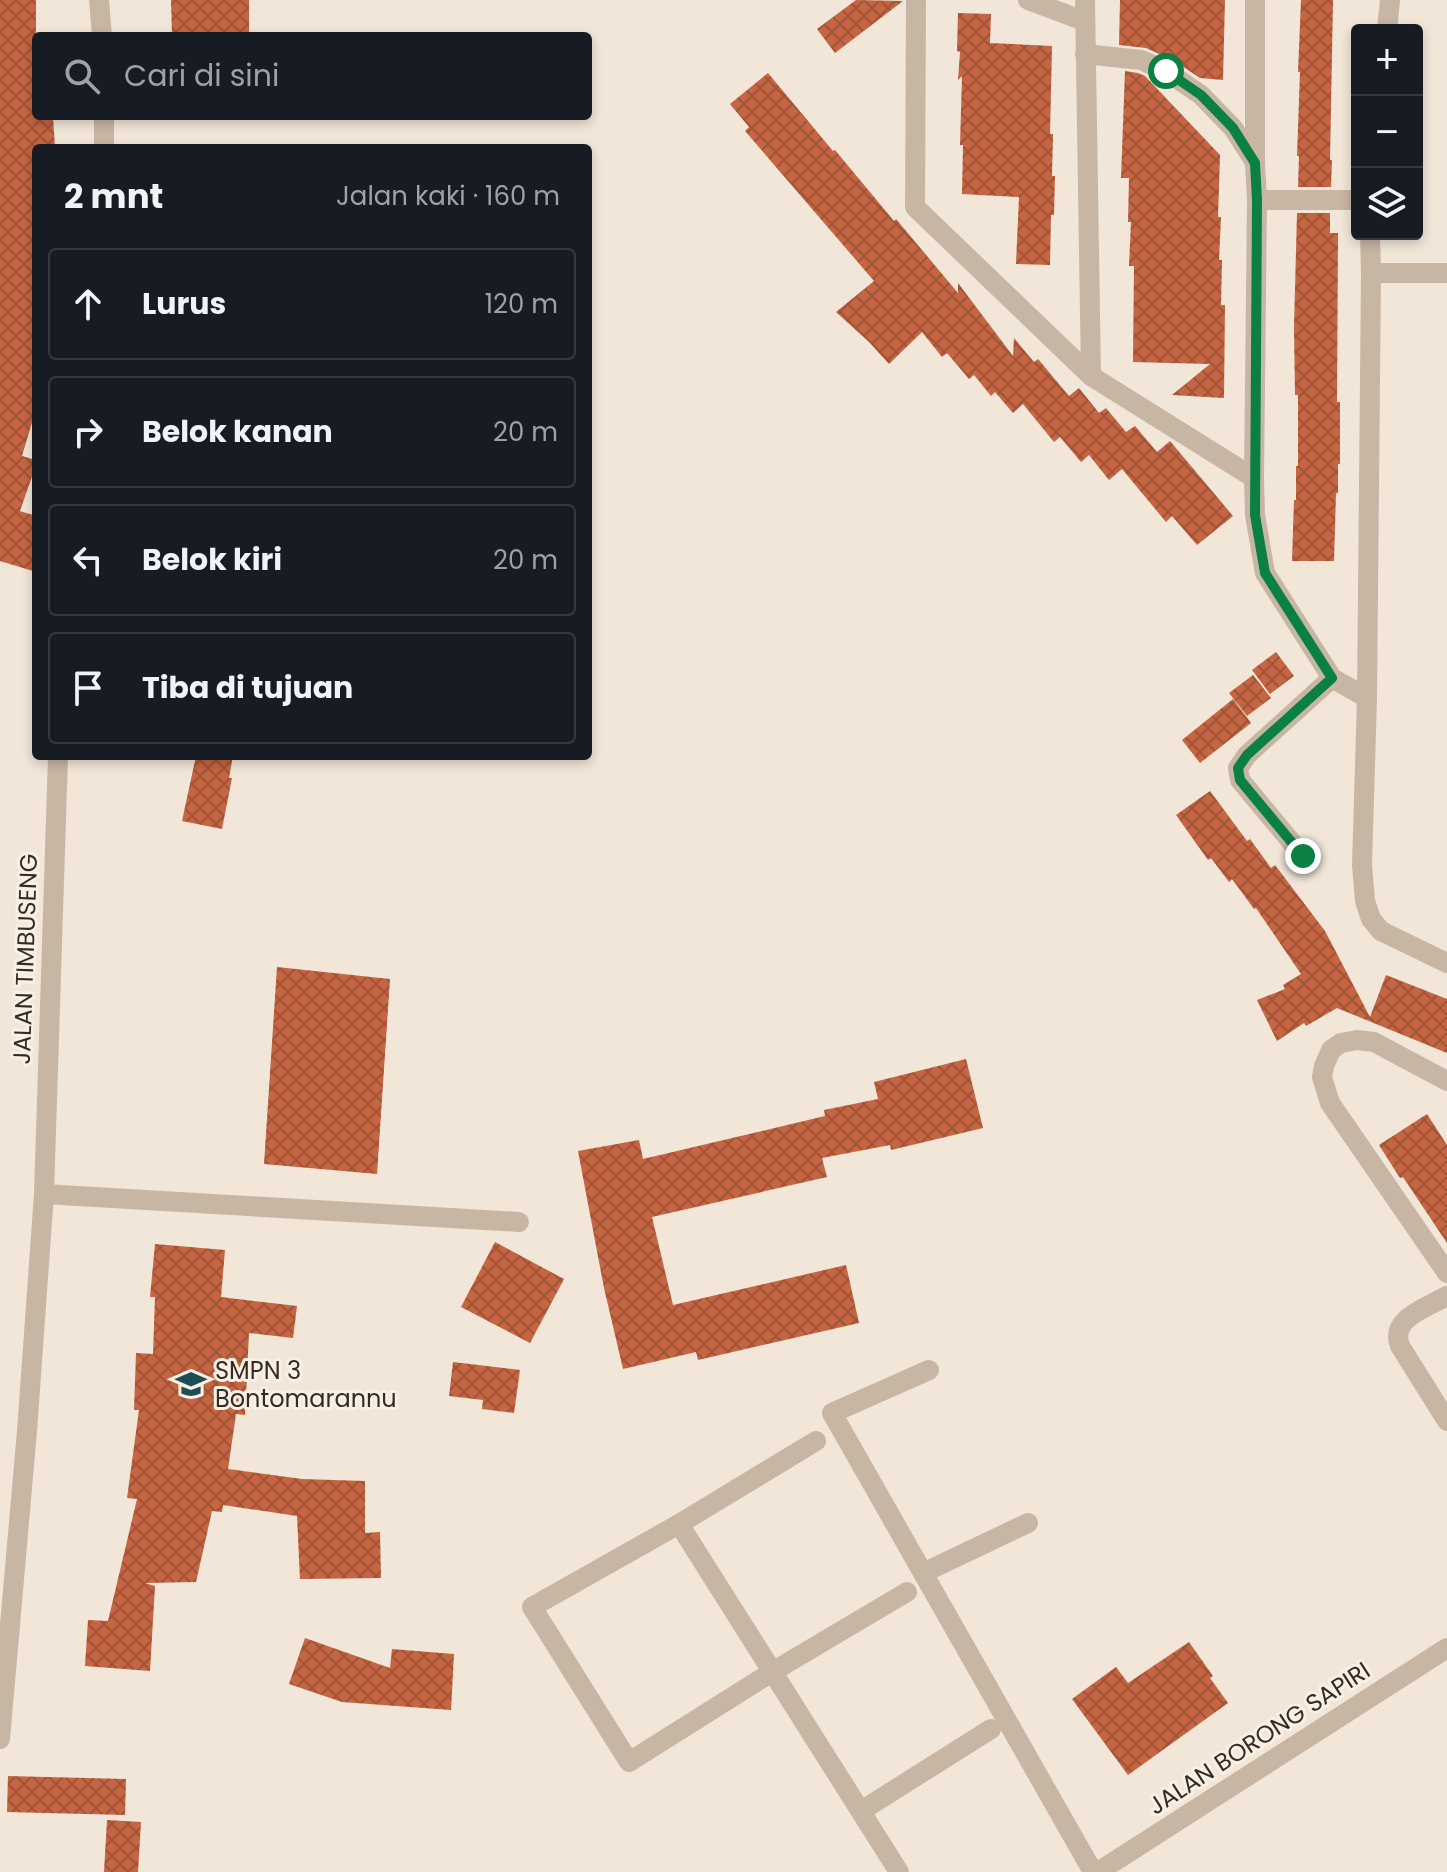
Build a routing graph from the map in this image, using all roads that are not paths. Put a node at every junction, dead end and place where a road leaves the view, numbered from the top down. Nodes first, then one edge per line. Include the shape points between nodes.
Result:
1 (99, 0) edge
2 (916, 0) edge
3 (1028, 0) edge
4 (1255, 0) edge
5 (1390, 0) edge
6 (1084, 10) edge
7 (1388, 24) edge
8 (102, 32) edge
9 (1085, 54) junction
10 (104, 120) edge
11 (104, 144) edge
12 (1255, 163) junction
13 (1257, 200) junction
14 (1351, 200) edge
15 (1370, 240) edge
16 (1371, 273) junction
17 (1447, 273) edge
18 (1091, 376) junction
19 (1254, 478) junction
20 (1332, 678) junction
21 (1367, 698) junction
22 (58, 760) edge
23 (1303, 856) dead end
24 (1447, 963) edge
25 (1447, 1081) edge
26 (44, 1194) junction
27 (519, 1222) dead end
28 (1447, 1273) edge
29 (1447, 1296) edge
30 (929, 1370) dead end
31 (1447, 1421) edge
32 (816, 1441) dead end
33 (1028, 1523) dead end
34 (679, 1524) junction
35 (923, 1573) junction
36 (907, 1592) dead end
37 (1447, 1648) edge
38 (772, 1672) junction
39 (991, 1729) dead end
40 (0, 1739) edge
41 (861, 1811) junction
42 (899, 1872) edge
43 (1096, 1872) edge

1 - 8 street
2 - 18 street via 915,207
3 - 6 street
4 - 12 street
5 - 7 street
6 - 9 street
9 - 12 street via 1141,60 1166,71 1201,95 1233,128
9 - 18 street
10 - 11 street
12 - 13 street
13 - 14 street
13 - 19 street
15 - 16 street
16 - 17 street
16 - 21 street
18 - 19 street
19 - 20 street via 1265,573
20 - 21 street
20 - 23 street via 1238,768 1240,780
21 - 24 street via 1365,901 1381,931
22 - 26 street, JALAN TIMBUSENG
25 - 28 street via 1374,1042 1357,1040 1331,1050 1322,1077 1330,1103
26 - 27 street
26 - 40 street, JALAN TIMBUSENG
29 - 31 street via 1407,1318 1397,1339
30 - 35 street via 832,1413
32 - 34 street
33 - 35 street
34 - 38 street
34 - 38 street via 532,1607 629,1762
35 - 43 street
36 - 38 street
37 - 43 street, JALAN BORONG SAPIRI
38 - 41 street
39 - 41 street
41 - 42 street

